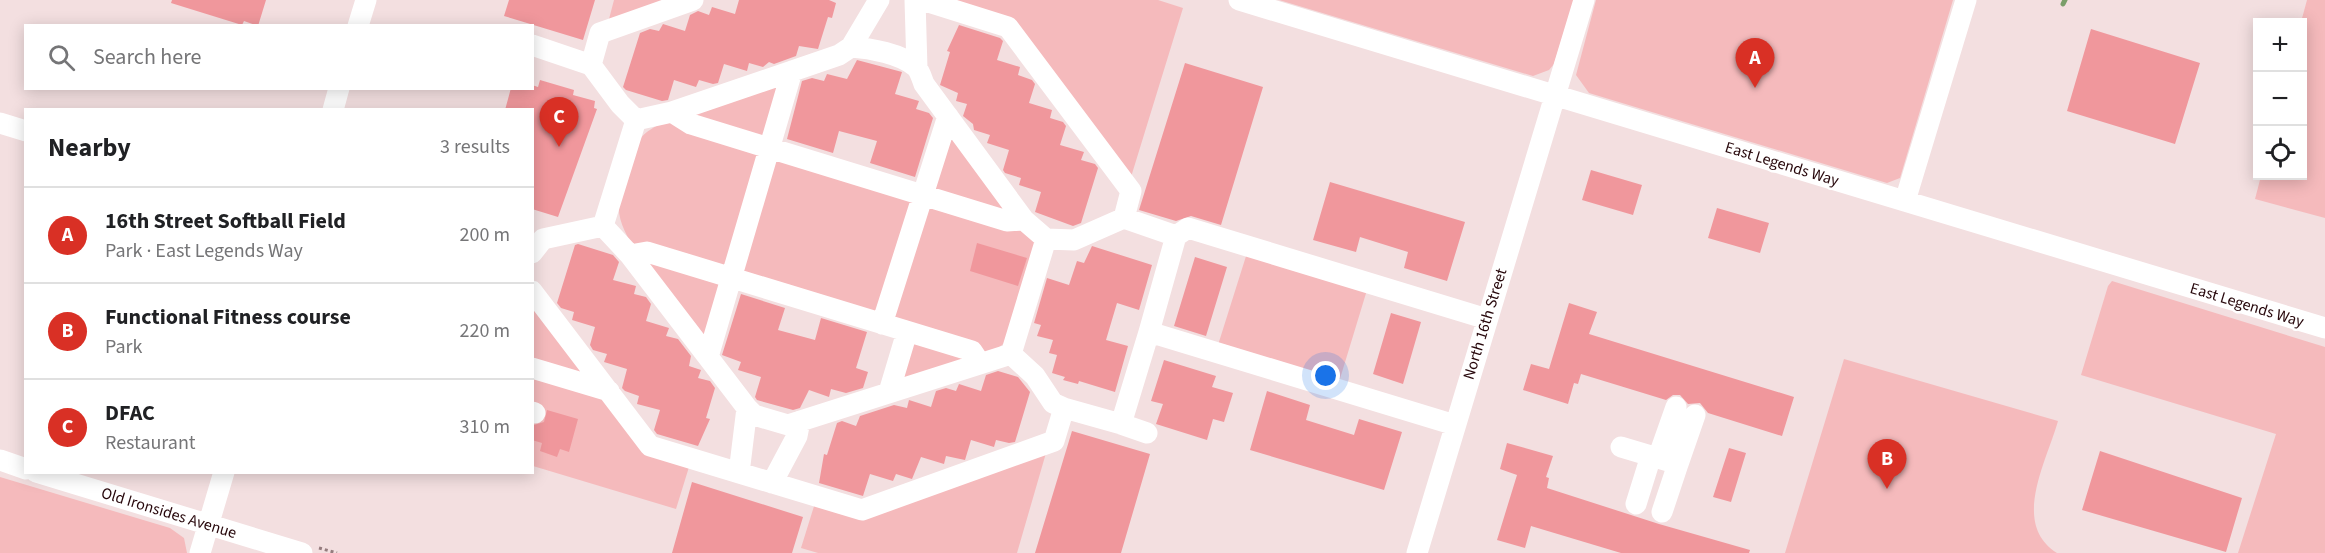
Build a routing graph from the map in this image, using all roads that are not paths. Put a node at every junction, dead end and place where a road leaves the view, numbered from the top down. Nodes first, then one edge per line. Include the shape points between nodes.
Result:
1 (366, 0) edge
2 (693, 0) edge
3 (879, 0) edge
4 (915, 0) edge
5 (922, 0) edge
6 (1239, 0) edge
7 (1584, 0) edge
8 (1966, 0) edge
9 (359, 24) edge
10 (534, 46) edge
11 (851, 47) junction
12 (591, 65) junction
13 (917, 68) junction
14 (792, 71) junction
15 (338, 90) edge
16 (1556, 95) junction
17 (334, 108) edge
18 (672, 112) junction
19 (948, 116) junction
20 (636, 120) junction
21 (0, 123) edge
22 (24, 130) edge
23 (771, 148) junction
24 (923, 195) junction
25 (1905, 201) junction
26 (1124, 218) junction
27 (1024, 220) junction
28 (603, 226) junction
29 (1176, 236) junction
30 (1046, 238) junction
31 (534, 251) edge
32 (630, 255) junction
33 (732, 278) junction
34 (534, 294) edge
35 (1486, 319) junction
36 (882, 324) junction
37 (2325, 328) edge
38 (907, 332) junction
39 (1149, 332) junction
40 (1011, 354) junction
41 (708, 357) junction
42 (980, 363) junction
43 (534, 369) edge
44 (609, 391) junction
45 (889, 392) junction
46 (747, 408) junction
47 (1064, 408) junction
48 (1685, 411) dead end
49 (800, 421) junction
50 (1121, 424) junction
51 (1455, 425) junction
52 (1147, 433) dead end
53 (1621, 447) dead end
54 (0, 460) edge
55 (1662, 460) junction
56 (24, 468) edge
57 (739, 473) junction
58 (43, 474) edge
59 (223, 474) edge
60 (772, 483) junction
61 (1636, 504) dead end
62 (1662, 512) dead end
63 (209, 525) junction
64 (200, 553) edge
65 (302, 553) edge
66 (1417, 553) edge

1 - 9 street
2 - 12 street via 600,33
3 - 11 street
4 - 13 street
5 - 26 street via 1008,27 1131,191
6 - 16 street, East Legends Way
7 - 16 street, North 16th Street
8 - 25 street
10 - 12 street
11 - 13 street via 906,60
11 - 14 street
12 - 20 street
13 - 19 street
14 - 18 street
14 - 23 street
15 - 17 street
16 - 25 street, East Legends Way
16 - 35 street, North 16th Street
18 - 20 street
18 - 23 street via 691,124
19 - 24 street
19 - 27 street
20 - 28 street
21 - 22 street
23 - 24 street
23 - 33 street
24 - 27 street via 1007,221
24 - 36 street
25 - 37 street, East Legends Way
26 - 29 street
26 - 30 street via 1074,240
27 - 30 street
28 - 31 street via 543,239
28 - 32 street
29 - 35 street via 1188,228 1245,243
29 - 39 street
30 - 40 street
32 - 33 street via 647,252
32 - 41 street
33 - 36 street
33 - 41 street
34 - 44 street
35 - 51 street, North 16th Street
36 - 38 street
38 - 42 street via 972,351
38 - 45 street
39 - 50 street
39 - 51 street
40 - 42 street
40 - 47 street via 1035,376 1053,403
41 - 46 street
42 - 45 street
43 - 44 street
44 - 57 street via 651,446
45 - 49 street
46 - 49 street via 754,415 788,425
46 - 57 street
47 - 50 street
47 - 60 street via 1054,441 862,510
48 - 55 street
49 - 60 street via 797,436
50 - 52 street
51 - 66 street, North 16th Street
53 - 55 street
54 - 56 street
55 - 61 street
55 - 62 street
57 - 60 street
58 - 63 street, Old Ironsides Avenue
59 - 63 street
63 - 64 street
63 - 65 street, Old Ironsides Avenue

